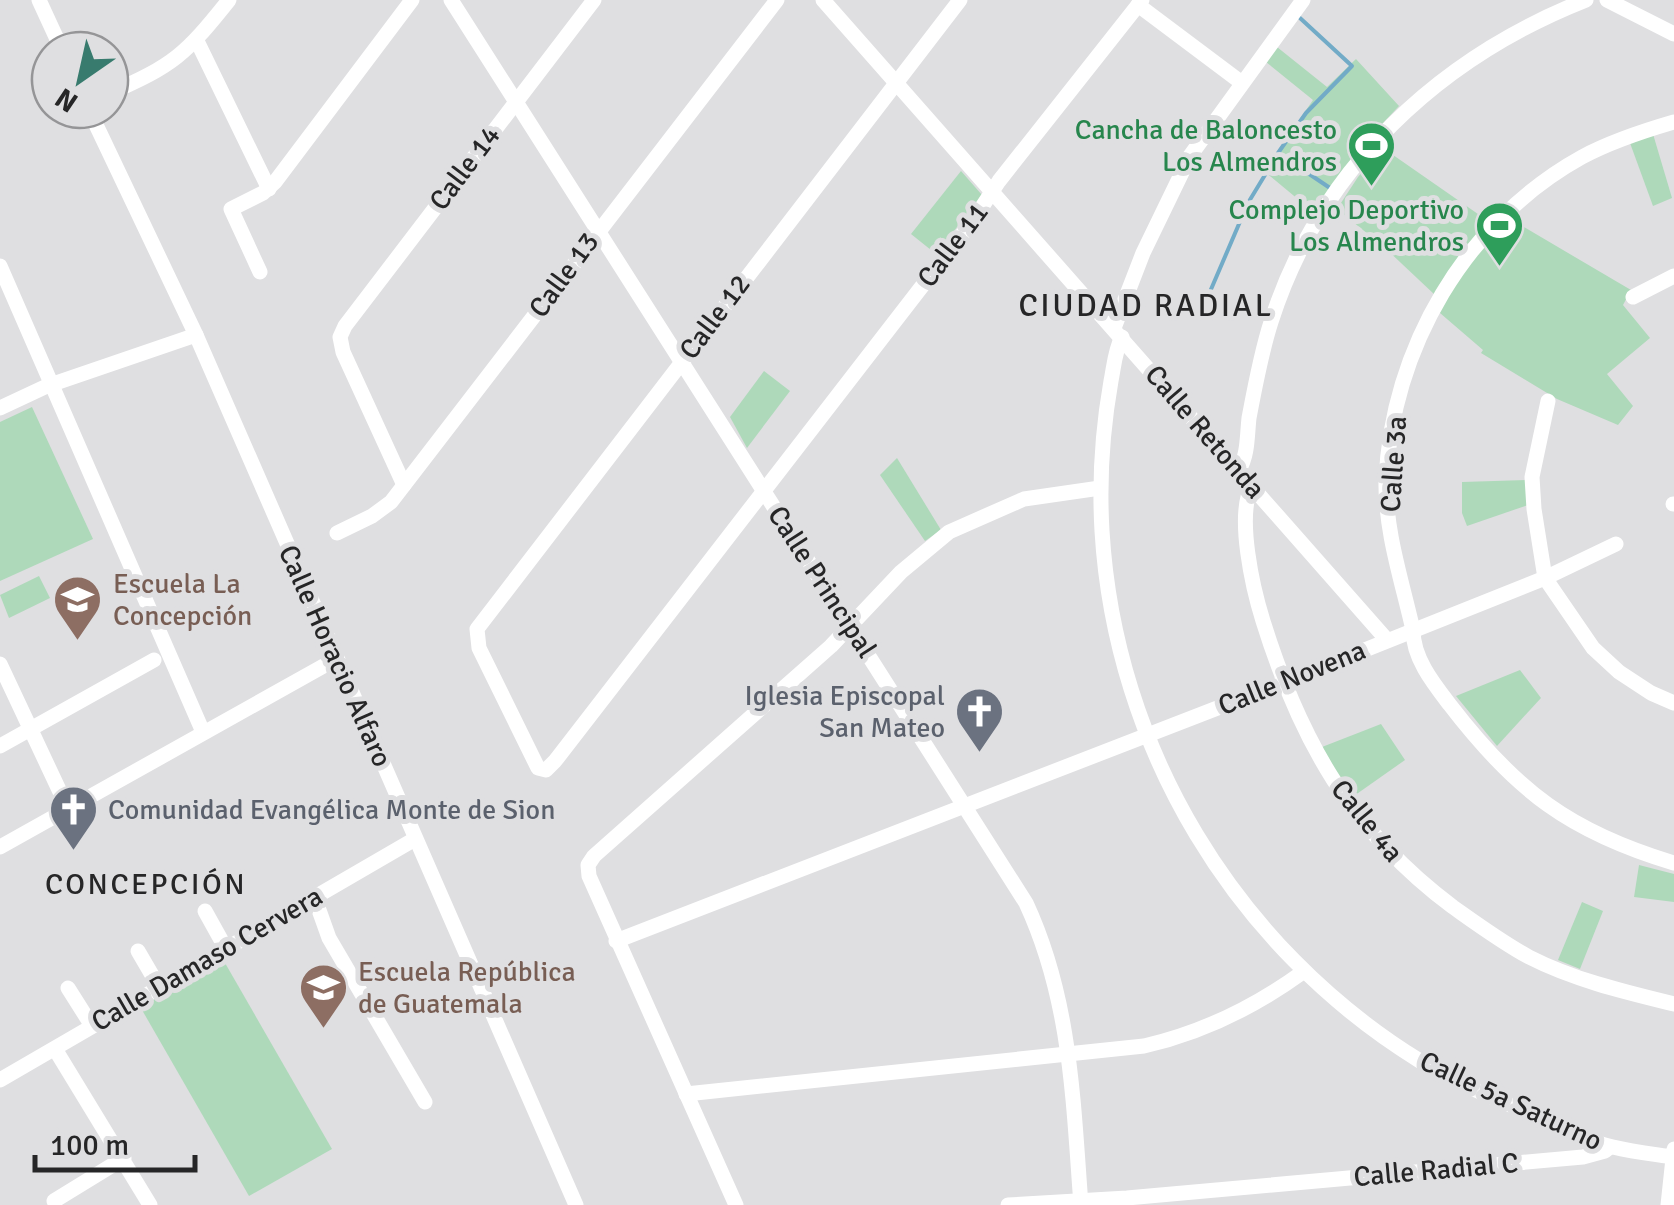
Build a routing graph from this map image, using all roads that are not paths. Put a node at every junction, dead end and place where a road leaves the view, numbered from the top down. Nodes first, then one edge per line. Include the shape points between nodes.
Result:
1 (38, 0) edge
2 (229, 0) edge
3 (412, 0) edge
4 (451, 0) edge
5 (594, 0) edge
6 (777, 0) edge
7 (823, 0) edge
8 (960, 0) edge
9 (1303, 0) edge
10 (1586, 0) edge
11 (1140, 3) edge
12 (1616, 3) edge
13 (52, 30) edge
14 (1674, 34) edge
15 (196, 40) junction
16 (896, 81) junction
17 (130, 84) edge
18 (1242, 84) junction
19 (515, 102) junction
20 (1674, 122) edge
21 (98, 130) edge
22 (269, 188) junction
23 (992, 192) junction
24 (596, 230) junction
25 (0, 266) edge
26 (260, 272) dead end
27 (1674, 276) edge
28 (1634, 297) dead end
29 (1118, 332) junction
30 (196, 336) junction
31 (681, 362) junction
32 (46, 387) junction
33 (1548, 401) dead end
34 (0, 408) edge
35 (1239, 470) junction
36 (404, 485) junction
37 (1252, 486) junction
38 (1100, 488) junction
39 (762, 490) junction
40 (336, 533) dead end
41 (1616, 544) dead end
42 (1545, 578) junction
43 (850, 625) junction
44 (1413, 630) junction
45 (1387, 640) junction
46 (336, 659) junction
47 (154, 660) dead end
48 (0, 664) edge
49 (1282, 683) junction
50 (1674, 703) edge
51 (30, 731) junction
52 (203, 732) junction
53 (1145, 736) junction
54 (0, 746) edge
55 (542, 770) joint
56 (965, 804) junction
57 (68, 809) junction
58 (416, 839) junction
59 (0, 847) edge
60 (1674, 863) edge
61 (314, 896) junction
62 (205, 911) dead end
63 (616, 941) junction
64 (225, 947) junction
65 (138, 952) dead end
66 (1304, 972) junction
67 (159, 987) junction
68 (68, 988) dead end
69 (1674, 1004) edge
70 (92, 1026) junction
71 (55, 1049) junction
72 (1068, 1056) junction
73 (0, 1080) edge
74 (686, 1094) junction
75 (426, 1102) dead end
76 (1610, 1146) junction
77 (1674, 1148) edge
78 (1673, 1157) edge
79 (124, 1158) junction
80 (54, 1201) dead end
81 (1081, 1203) edge
82 (150, 1205) edge
83 (576, 1205) edge
84 (736, 1205) edge
85 (1008, 1205) edge
86 (1668, 1205) edge

1 - 13 street
2 - 15 street
3 - 22 street
4 - 19 street, Calle Principal
5 - 19 street, Calle 14
6 - 24 street, Calle 13
7 - 16 street, Calle Retonda
8 - 16 street, Calle 12
9 - 18 street, Calle 5a Saturno
10 - 35 street via 1532,22 1449,73 1396,120 1331,200 1270,325
11 - 18 street
11 - 23 street, Calle 11
12 - 14 street
15 - 17 street via 172,64
15 - 22 street
16 - 23 street, Calle Retonda
16 - 31 street, Calle 12
18 - 29 street, Calle 5a Saturno via 1168,196
19 - 24 street, Calle Principal
19 - 36 street, Calle 14 via 340,337
20 - 44 street, Calle 3a via 1582,157 1527,196 1476,243 1440,297 1401,391 1386,482 1389,527
21 - 30 street, Calle Horacio Alfaro
22 - 26 street via 231,210
23 - 29 street, Calle Retonda
23 - 39 street, Calle 11
24 - 31 street, Calle Principal
24 - 36 street, Calle 13
25 - 32 street
27 - 28 street
29 - 35 street, Calle Retonda
29 - 38 street, Calle 5a Saturno
30 - 32 street
30 - 46 street, Calle Horacio Alfaro
31 - 39 street, Calle Principal
31 - 55 street, Calle 12 via 482,621 476,638
32 - 34 street
32 - 52 street
33 - 42 street via 1532,477
35 - 37 street, Calle Retonda
36 - 40 street, Calle 13 via 384,509
37 - 45 street, Calle Retonda
37 - 49 street, Calle 4a via 1249,553
38 - 43 street via 1024,499 949,532
38 - 53 street, Calle 5a Saturno via 1114,629
39 - 43 street, Calle Principal
39 - 55 street, Calle 11
41 - 42 street, Calle Novena
42 - 44 street, Calle Novena
42 - 50 street via 1593,648 1619,672
43 - 56 street, Calle Principal
43 - 63 street via 594,856 588,876
44 - 45 street, Calle Novena
44 - 60 street, Calle 3a via 1413,647 1438,690 1518,783 1595,835
45 - 49 street, Calle Novena
46 - 52 street
46 - 58 street, Calle Horacio Alfaro
47 - 51 street
48 - 51 street
49 - 53 street, Calle Novena
49 - 69 street, Calle 4a via 1339,792 1421,883 1529,957
51 - 54 street
51 - 57 street
52 - 57 street
53 - 56 street, Calle Novena
53 - 66 street, Calle 5a Saturno via 1207,854
56 - 63 street, Calle Novena
56 - 72 street, Calle Principal via 1042,937
57 - 59 street
58 - 61 street, Calle Damaso Cervera
58 - 83 street, Calle Horacio Alfaro
61 - 64 street, Calle Damaso Cervera
61 - 75 street via 329,938
62 - 64 street
63 - 74 street
64 - 67 street, Calle Damaso Cervera
65 - 67 street
66 - 72 street via 1190,1032
66 - 76 street, Calle 5a Saturno via 1423,1063
67 - 70 street, Calle Damaso Cervera
68 - 70 street
70 - 71 street, Calle Damaso Cervera
71 - 73 street, Calle Damaso Cervera
71 - 79 street
72 - 74 street
72 - 81 street, Calle Principal
74 - 84 street
76 - 78 street, Calle 5a Saturno
76 - 81 street, Calle Radial C via 1583,1157
77 - 78 street
78 - 86 street
79 - 80 street
79 - 82 street
81 - 85 street, Calle Radial C

